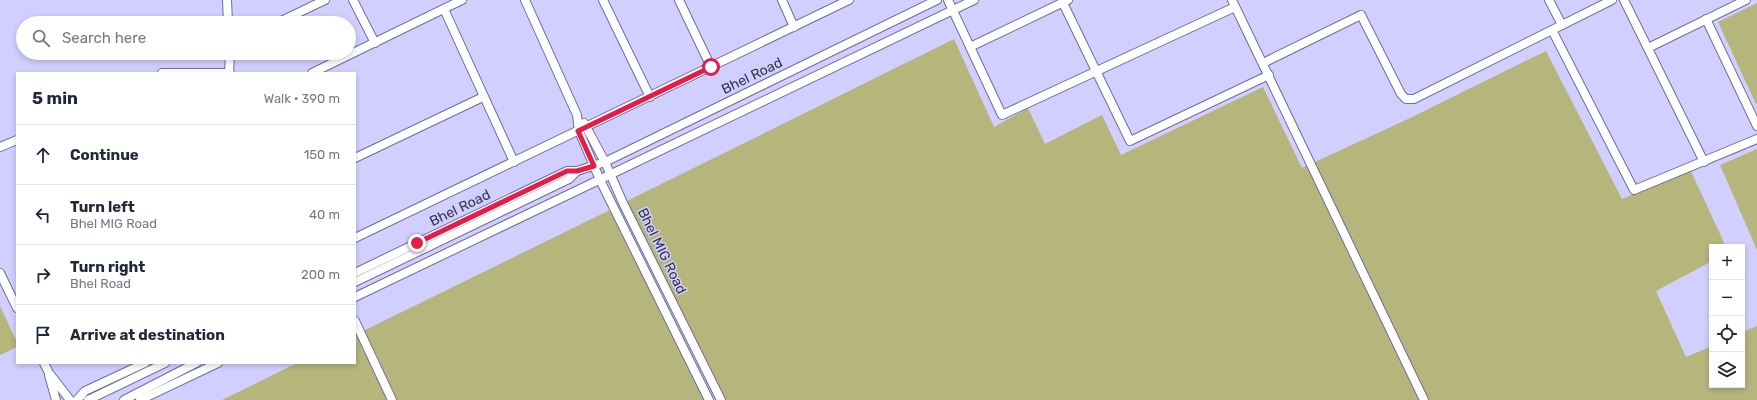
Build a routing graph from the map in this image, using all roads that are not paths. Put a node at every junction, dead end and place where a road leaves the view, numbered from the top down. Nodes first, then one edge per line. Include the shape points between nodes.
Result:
1 (227, 0) edge
2 (325, 0) edge
3 (353, 0) edge
4 (462, 0) edge
5 (525, 0) edge
6 (603, 0) edge
7 (679, 0) edge
8 (782, 0) edge
9 (849, 0) edge
10 (937, 0) edge
11 (948, 0) edge
12 (974, 0) edge
13 (1549, 0) edge
14 (1612, 0) edge
15 (1624, 0) edge
16 (1746, 0) edge
17 (1065, 1) edge
18 (1234, 3) edge
19 (444, 9) junction
20 (953, 10) junction
21 (228, 16) edge
22 (292, 16) edge
23 (1706, 20) junction
24 (1562, 25) junction
25 (794, 27) junction
26 (1552, 30) junction
27 (375, 43) junction
28 (970, 47) junction
29 (1648, 48) junction
30 (356, 52) edge
31 (230, 60) edge
32 (339, 60) edge
33 (1263, 64) junction
34 (711, 67) junction
35 (230, 72) edge
36 (314, 72) edge
37 (1096, 72) junction
38 (1269, 75) junction
39 (483, 97) junction
40 (650, 97) junction
41 (577, 115) junction
42 (1757, 126) edge
43 (587, 127) junction
44 (578, 131) junction
45 (1757, 139) edge
46 (16, 140) edge
47 (0, 147) edge
48 (356, 158) edge
49 (514, 162) junction
50 (605, 162) junction
51 (1704, 162) junction
52 (594, 166) junction
53 (577, 171) junction
54 (610, 175) junction
55 (600, 180) junction
56 (356, 238) edge
57 (0, 273) edge
58 (356, 273) edge
59 (356, 282) edge
60 (356, 297) edge
61 (16, 306) edge
62 (356, 323) edge
63 (44, 364) edge
64 (143, 364) edge
65 (163, 364) edge
66 (194, 364) edge
67 (216, 364) edge
68 (49, 373) junction
69 (56, 400) edge
70 (70, 400) edge
71 (77, 400) edge
72 (88, 400) edge
73 (124, 400) edge
74 (140, 400) edge
75 (392, 400) edge
76 (709, 400) edge
77 (721, 400) edge
78 (1424, 400) edge

1 - 21 street
2 - 22 street
3 - 27 street
4 - 19 street
5 - 41 street, Bhel MIG Road
6 - 40 street
7 - 34 street
8 - 25 street
9 - 25 street
10 - 50 street, Bhel Road
11 - 20 street
12 - 20 street
13 - 24 street
14 - 24 street
15 - 29 street
16 - 23 street
17 - 28 street
17 - 37 street
18 - 33 street
18 - 37 street
19 - 27 street
19 - 39 street
20 - 28 street
20 - 54 street
23 - 29 street
23 - 42 street
24 - 26 street
25 - 34 street
26 - 33 street via 1414,99 1406,99 1401,94 1361,16
26 - 51 street via 1634,190
27 - 30 street
28 - 37 street via 1002,115
29 - 51 street
31 - 35 street
32 - 36 street
33 - 38 street
34 - 40 street
37 - 38 street via 1130,141
38 - 78 street
39 - 48 street
39 - 49 street
40 - 43 street
41 - 43 street, Bhel MIG Road
41 - 44 street, Bhel MIG Road
43 - 44 street
43 - 50 street, Bhel MIG Road
44 - 49 street
44 - 52 street, Bhel MIG Road
45 - 51 street
46 - 47 street
49 - 56 street
50 - 52 street, Bhel Road
50 - 54 street, Bhel MIG Road
52 - 53 street, Bhel Road
52 - 55 street, Bhel MIG Road
53 - 58 street, Bhel Road via 560,174
53 - 59 street, Bhel Road via 570,179
54 - 55 street
54 - 77 street, Bhel MIG Road
55 - 60 street
55 - 76 street, Bhel MIG Road
57 - 61 street
62 - 75 street
63 - 68 street
64 - 71 street via 85,391
65 - 72 street
66 - 73 street
67 - 74 street
68 - 69 street
68 - 70 street

